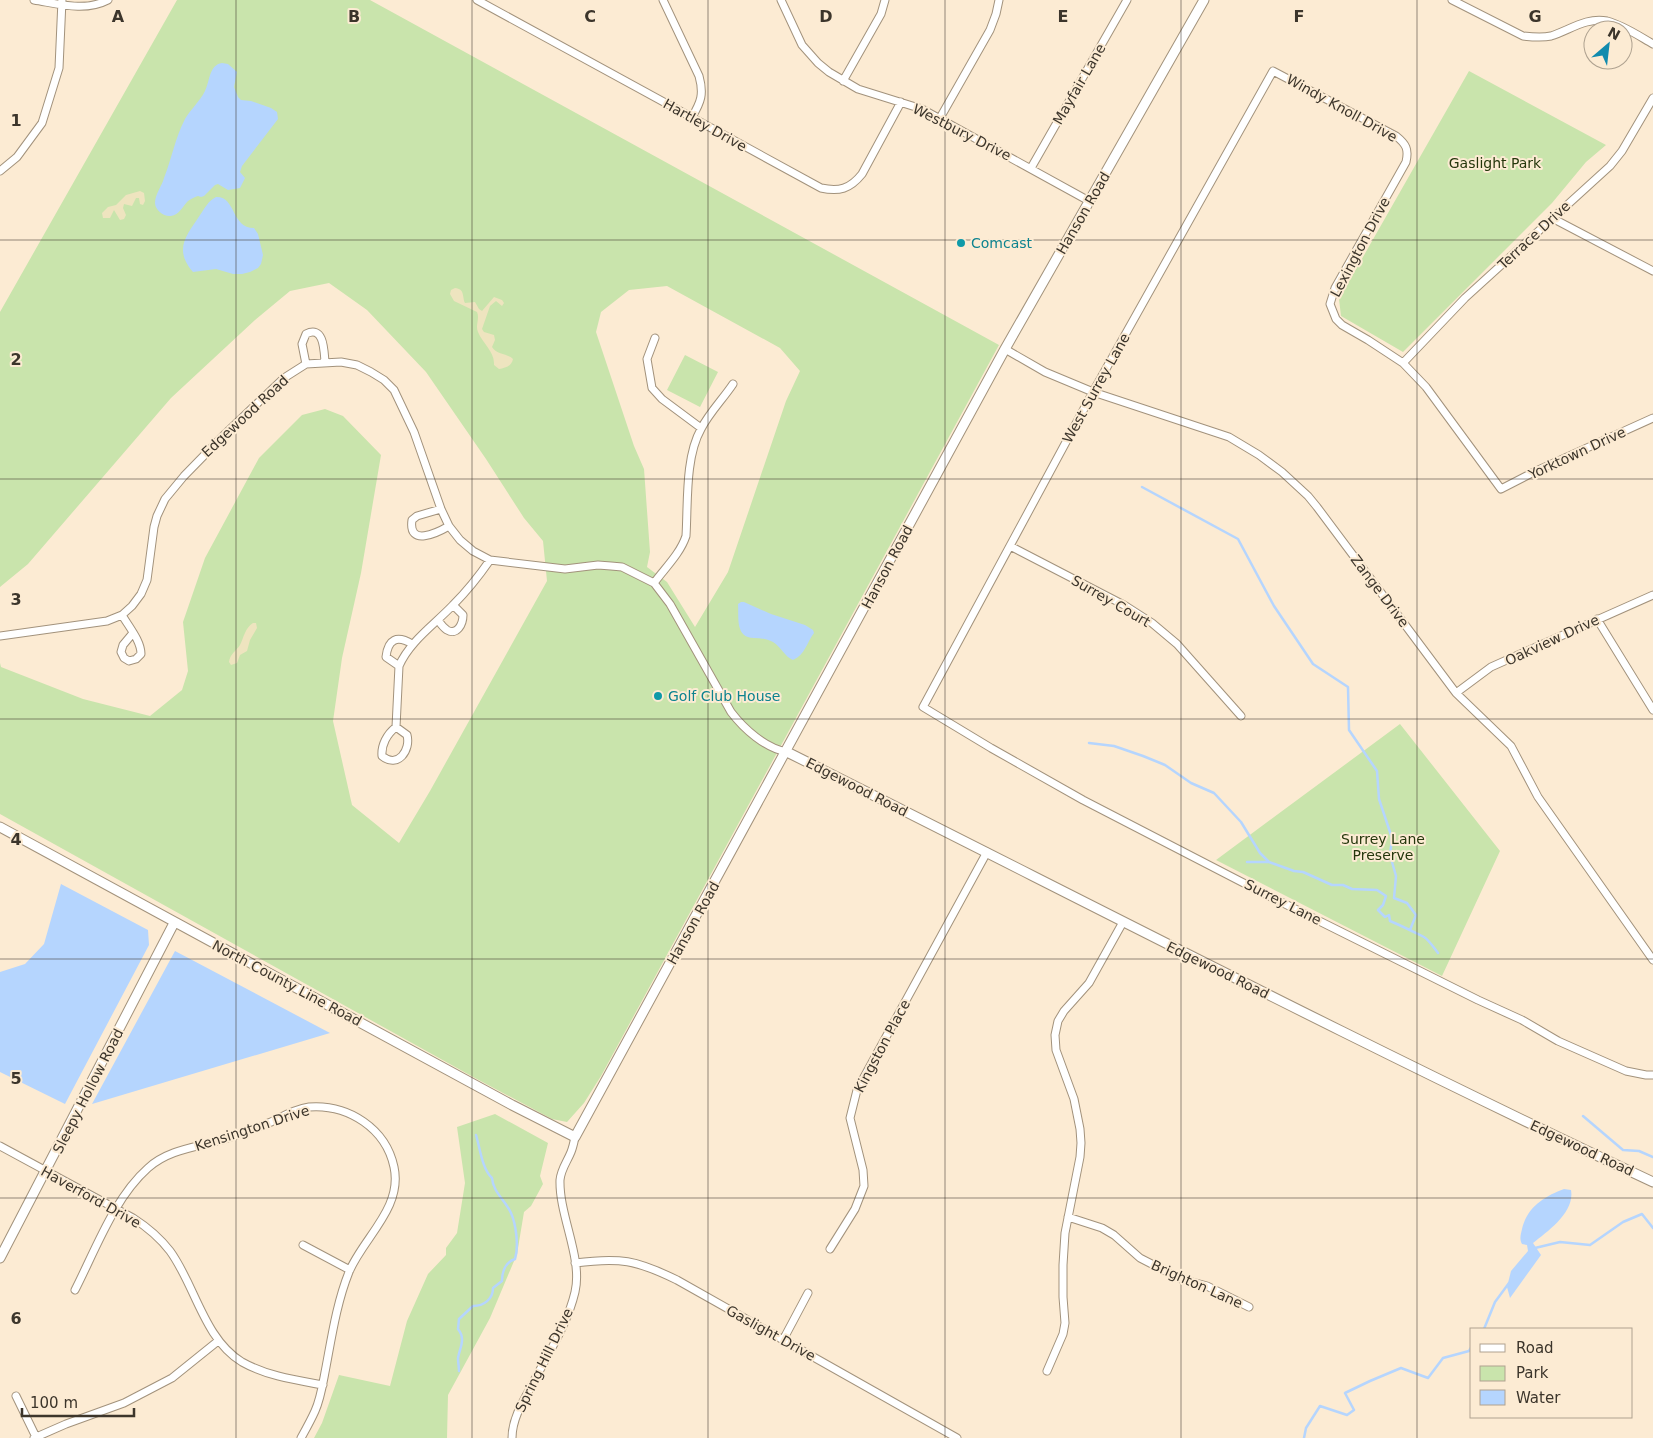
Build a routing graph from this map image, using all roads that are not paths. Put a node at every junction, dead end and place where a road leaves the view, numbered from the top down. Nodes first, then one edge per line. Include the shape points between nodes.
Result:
1 (34, 0) edge
2 (108, 0) edge
3 (476, 0) edge
4 (663, 0) edge
5 (781, 0) edge
6 (885, 0) edge
7 (999, 0) edge
8 (1128, 0) edge
9 (1204, 0) edge
10 (1452, 0) edge
11 (62, 2) edge
12 (1653, 44) edge
13 (1274, 71) joint
14 (843, 81) junction
15 (1653, 98) edge
16 (901, 102) junction
17 (1651, 107) edge
18 (692, 117) junction
19 (940, 118) junction
20 (1407, 148) joint
21 (1031, 168) junction
22 (0, 171) edge
23 (1090, 201) junction
24 (1552, 218) junction
25 (1653, 271) edge
26 (654, 338) dead end
27 (1005, 349) junction
28 (324, 362) junction
29 (1403, 363) junction
30 (306, 364) junction
31 (733, 384) dead end
32 (1093, 392) junction
33 (1653, 418) edge
34 (701, 428) junction
35 (1501, 489) joint
36 (441, 510) junction
37 (449, 526) junction
38 (1010, 546) junction
39 (490, 560) junction
40 (654, 583) junction
41 (1653, 595) edge
42 (453, 605) junction
43 (122, 616) junction
44 (1597, 619) junction
45 (438, 620) junction
46 (133, 633) dead end
47 (0, 636) edge
48 (412, 644) junction
49 (399, 666) junction
50 (1456, 693) junction
51 (923, 707) joint
52 (1653, 710) edge
53 (1241, 716) dead end
54 (396, 727) junction
55 (787, 752) junction
56 (0, 828) edge
57 (987, 852) junction
58 (1123, 922) junction
59 (174, 923) junction
60 (1653, 960) edge
61 (1653, 1075) edge
62 (575, 1137) junction
63 (0, 1146) edge
64 (46, 1172) junction
65 (1653, 1182) edge
66 (116, 1209) junction
67 (1068, 1217) junction
68 (303, 1245) dead end
69 (830, 1249) dead end
70 (0, 1258) edge
71 (575, 1263) junction
72 (350, 1270) junction
73 (75, 1290) dead end
74 (808, 1293) dead end
75 (1249, 1307) dead end
76 (783, 1340) junction
77 (218, 1341) junction
78 (1047, 1371) dead end
79 (322, 1385) junction
80 (16, 1396) dead end
81 (35, 1438) edge
82 (301, 1438) edge
83 (512, 1438) edge
84 (956, 1438) edge

1 - 11 street
2 - 11 street via 87,7
3 - 18 street, Hartley Drive
4 - 18 street via 700,76 702,95
5 - 14 street, Westbury Drive via 802,45 823,68
6 - 14 street via 881,14
7 - 19 street via 990,30
8 - 21 street, Mayfair Lane
9 - 23 street, Hanson Road
10 - 12 street via 1523,36 1550,36 1596,20 1618,25
11 - 22 street via 59,68 42,123 17,157
13 - 20 street, Windy Knoll Drive via 1396,136
13 - 32 street, West Surrey Lane
14 - 16 street, Westbury Drive via 874,95
15 - 17 street, Terrace Drive
16 - 18 street, Hartley Drive via 862,174 846,188 838,190 812,184
16 - 19 street, Westbury Drive
17 - 24 street, Terrace Drive via 1610,166
19 - 21 street, Westbury Drive
20 - 29 street, Lexington Drive via 1406,162 1335,288 1330,304 1342,325
21 - 23 street, Westbury Drive
23 - 27 street, Hanson Road
24 - 25 street
24 - 29 street, Terrace Drive via 1465,298
26 - 34 street via 647,359 652,388
27 - 32 street, Zange Drive via 1045,372
27 - 55 street, Hanson Road
28 - 30 street, Edgewood Road
28 - 30 street via 322,340 315,332 310,332 302,344
28 - 36 street, Edgewood Road via 357,365 384,380 394,390 414,432
29 - 35 street, Lexington Drive via 1426,387
30 - 43 street, Edgewood Road via 269,390 165,499 154,527 147,580 141,594
31 - 34 street
32 - 38 street, West Surrey Lane
32 - 50 street, Zange Drive via 1229,437 1282,472 1317,507
33 - 35 street, Yorktown Drive
34 - 40 street via 690,460 684,543
36 - 37 street, Edgewood Road
36 - 37 street via 417,516 412,520 412,530 421,536
37 - 39 street, Edgewood Road via 473,551
38 - 51 street, West Surrey Lane
38 - 53 street, Surrey Court via 1152,623 1177,644
39 - 40 street, Edgewood Road via 565,569 598,565 622,567
39 - 42 street
40 - 55 street via 670,604 737,720 758,739
41 - 44 street, Oakview Drive
42 - 45 street
42 - 45 street via 463,615 460,628 447,630
43 - 46 street
43 - 47 street via 107,621
44 - 50 street, Oakview Drive via 1492,668
44 - 52 street
45 - 48 street
48 - 49 street
48 - 49 street via 398,638 386,651 386,657
49 - 54 street
50 - 60 street, Zange Drive via 1511,746 1538,797
51 - 61 street, Surrey Lane via 1083,800 1522,1020 1558,1042 1626,1071
54 - 54 street via 390,731 381,748 382,756 387,760 402,758 409,742 408,735
55 - 57 street, Edgewood Road
55 - 62 street, Hanson Road
56 - 59 street, North County Line Road
57 - 58 street, Edgewood Road
57 - 69 street, Kingston Place via 858,1090 850,1118 864,1186 855,1209
58 - 65 street, Edgewood Road
58 - 67 street via 1089,983 1064,1011 1055,1035 1056,1050 1074,1099 1080,1129 1080,1157
59 - 62 street, North County Line Road
59 - 64 street, Sleepy Hollow Road
62 - 71 street, Spring Hill Drive via 560,1180
63 - 64 street, Haverford Drive
64 - 66 street, Haverford Drive
64 - 70 street, Sleepy Hollow Road
66 - 72 street, Kensington Drive via 133,1183 164,1156 247,1131 297,1110 332,1109 360,1118 379,1134 387,1145 394,1169 395,1183 390,1204
66 - 73 street, Kensington Drive
66 - 77 street, Haverford Drive via 147,1227 171,1252
67 - 75 street, Brighton Lane via 1102,1228 1140,1258
67 - 78 street via 1062,1298 1065,1323
68 - 72 street
71 - 76 street, Gaslight Drive via 611,1260 645,1265
71 - 83 street, Spring Hill Drive via 575,1290 567,1318 520,1406
72 - 79 street, Kensington Drive via 339,1303
74 - 76 street
76 - 84 street, Gaslight Drive
77 - 79 street, Haverford Drive via 241,1362 277,1377
77 - 81 street via 172,1378 124,1403
79 - 82 street, Kensington Drive via 316,1411
80 - 81 street

